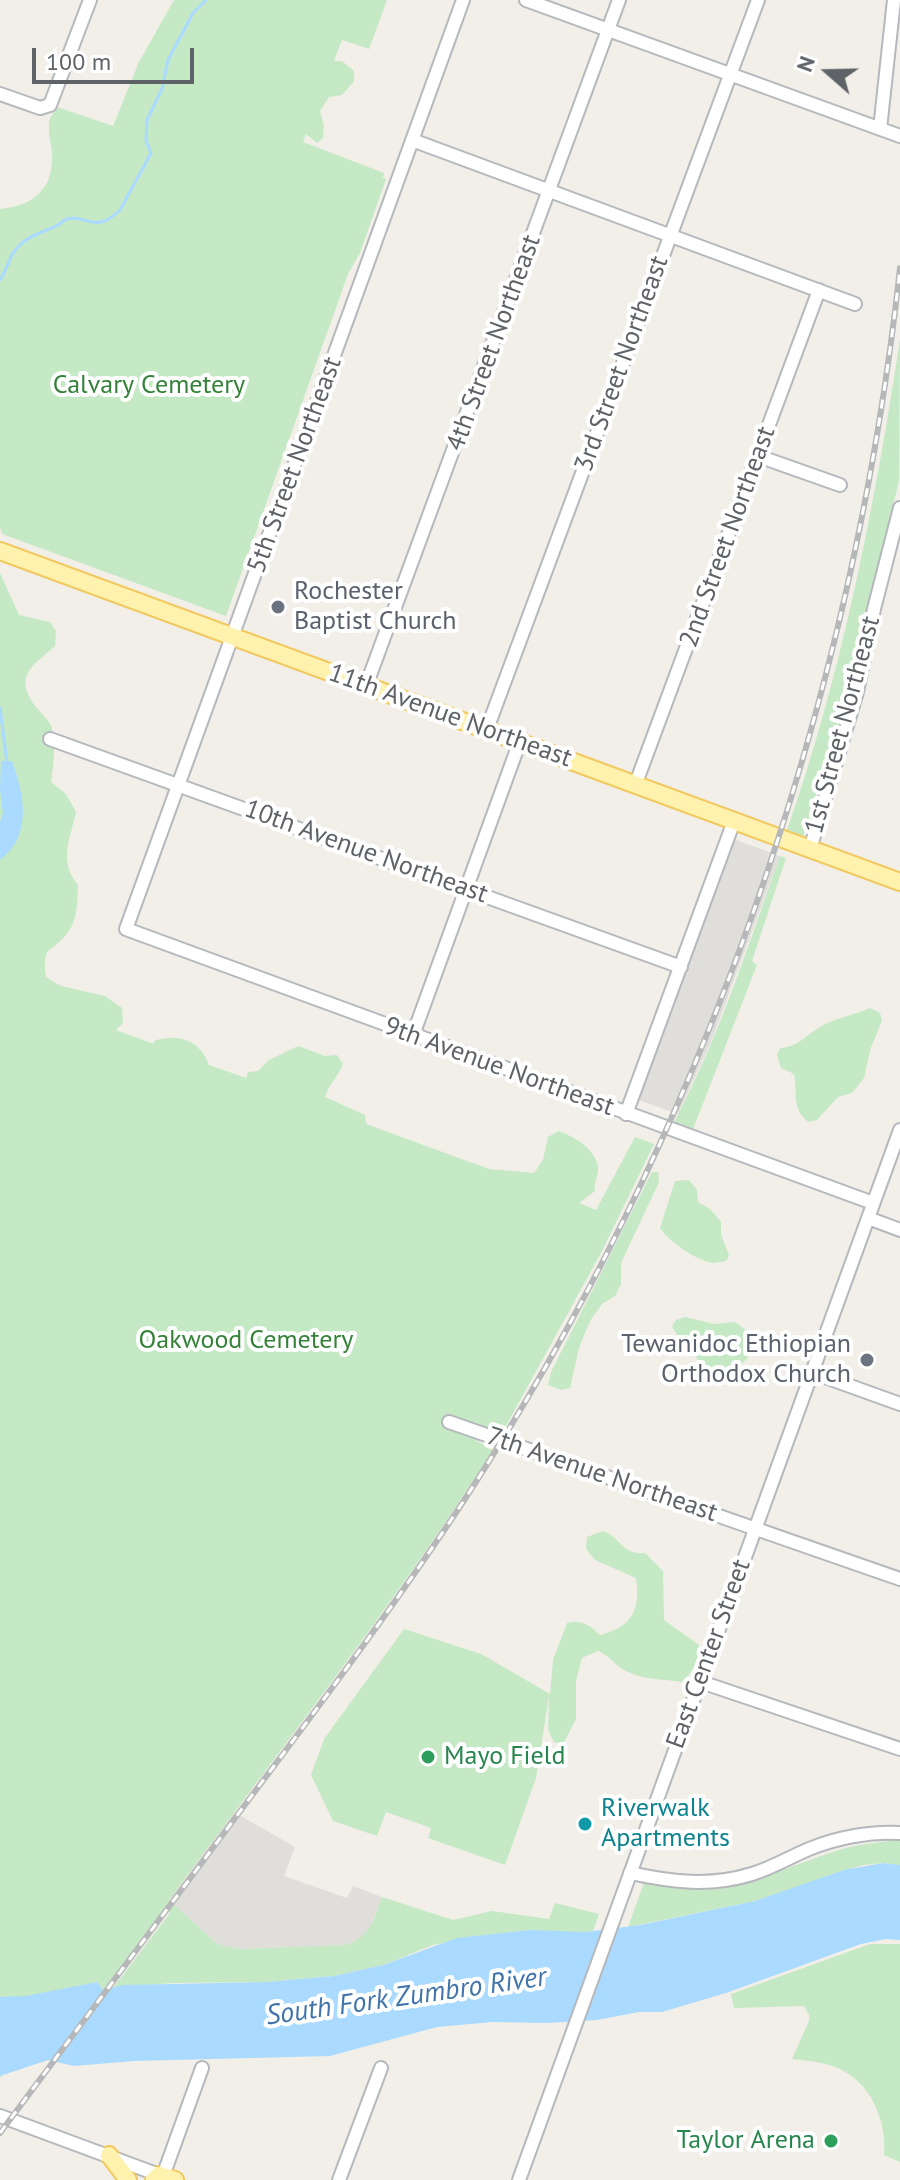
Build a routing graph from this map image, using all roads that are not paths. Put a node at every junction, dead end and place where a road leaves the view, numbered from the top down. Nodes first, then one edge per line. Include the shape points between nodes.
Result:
1 (90, 0) edge
2 (463, 0) edge
3 (526, 0) edge
4 (619, 0) edge
5 (758, 0) edge
6 (894, 0) edge
7 (607, 30) junction
8 (731, 75) junction
9 (0, 94) edge
10 (880, 129) junction
11 (900, 136) edge
12 (412, 140) junction
13 (550, 192) junction
14 (670, 236) junction
15 (819, 290) junction
16 (855, 304) dead end
17 (758, 456) junction
18 (840, 485) dead end
19 (900, 508) edge
20 (7, 554) edge
21 (232, 637) junction
22 (366, 686) junction
23 (487, 729) junction
24 (50, 739) dead end
25 (520, 741) junction
26 (636, 783) junction
27 (178, 785) junction
28 (734, 821) junction
29 (810, 849) junction
30 (900, 882) edge
31 (467, 888) junction
32 (126, 929) joint
33 (681, 967) junction
34 (413, 1035) junction
35 (626, 1114) junction
36 (900, 1130) edge
37 (873, 1203) junction
38 (868, 1218) junction
39 (900, 1230) edge
40 (814, 1373) junction
41 (900, 1404) edge
42 (449, 1422) dead end
43 (756, 1527) junction
44 (900, 1579) edge
45 (698, 1681) junction
46 (900, 1749) edge
47 (900, 1833) edge
48 (630, 1873) junction
49 (202, 2068) dead end
50 (381, 2068) dead end
51 (0, 2116) edge
52 (109, 2155) junction
53 (163, 2178) edge
54 (128, 2180) edge
55 (339, 2180) edge
56 (519, 2180) edge

1 - 9 street via 53,100 45,108
2 - 12 street, 5th Street Northeast
3 - 7 street
4 - 7 street, 4th Street Northeast
5 - 8 street, 3rd Street Northeast
6 - 10 street
7 - 8 street
7 - 13 street, 4th Street Northeast
8 - 10 street
8 - 14 street, 3rd Street Northeast
10 - 11 street
12 - 13 street
12 - 21 street, 5th Street Northeast
13 - 14 street
13 - 22 street, 4th Street Northeast
14 - 15 street
14 - 23 street, 3rd Street Northeast
15 - 16 street
15 - 17 street, 2nd Street Northeast
17 - 18 street
17 - 26 street, 2nd Street Northeast
19 - 29 street, 1st Street Northeast via 857,692
20 - 21 main road, 11th Avenue Northeast
21 - 22 main road, 11th Avenue Northeast
21 - 27 street, 5th Street Northeast
22 - 23 main road, 11th Avenue Northeast
23 - 25 main road, 11th Avenue Northeast
24 - 27 street, 10th Avenue Northeast
25 - 26 main road, 11th Avenue Northeast
25 - 31 street
26 - 28 main road, 11th Avenue Northeast
27 - 31 street, 10th Avenue Northeast
27 - 32 street, 5th Street Northeast
28 - 29 main road, 11th Avenue Northeast
28 - 33 street
29 - 30 main road, 11th Avenue Northeast
31 - 33 street, 10th Avenue Northeast
31 - 34 street
32 - 34 street, 9th Avenue Northeast
33 - 35 street
34 - 35 street, 9th Avenue Northeast
35 - 37 street, 9th Avenue Northeast
36 - 37 street, East Center Street
37 - 38 street, East Center Street
38 - 39 street
38 - 40 street, East Center Street
40 - 41 street
40 - 43 street, East Center Street
42 - 43 street, 7th Avenue Northeast
43 - 44 street, 7th Avenue Northeast
43 - 45 street, East Center Street
45 - 46 street
45 - 48 street, East Center Street
47 - 48 street via 811,1848 755,1874 725,1881 679,1883
48 - 56 street, East Center Street
49 - 53 street
50 - 55 street
51 - 52 street
52 - 53 street
52 - 54 main road

